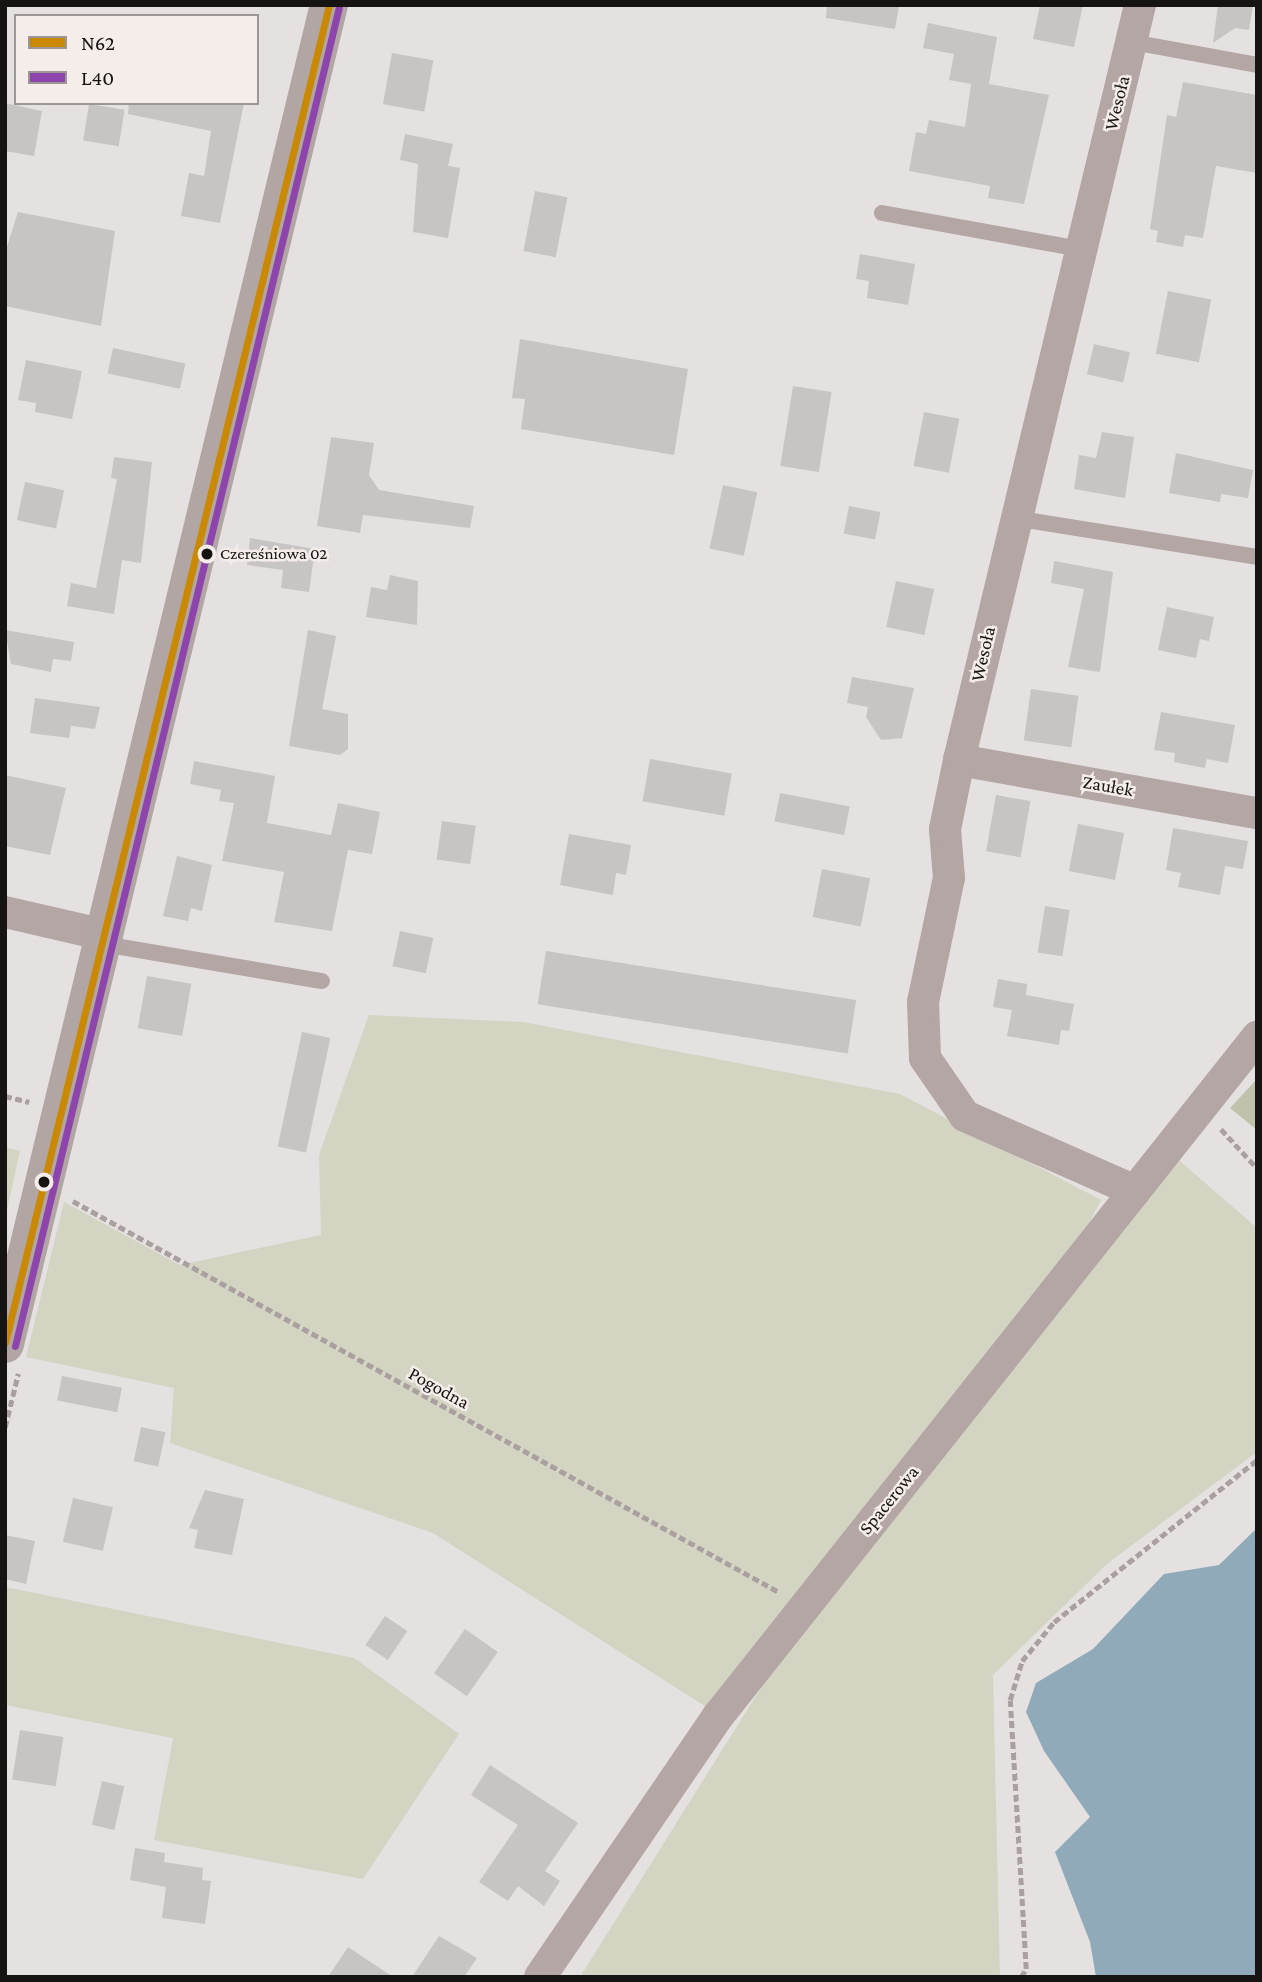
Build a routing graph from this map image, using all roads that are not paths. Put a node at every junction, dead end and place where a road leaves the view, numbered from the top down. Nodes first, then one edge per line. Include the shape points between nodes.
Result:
1 (329, 5) edge
2 (1140, 5) edge
3 (1132, 42) junction
4 (1257, 65) edge
5 (882, 212) dead end
6 (1081, 249) junction
7 (1014, 518) junction
8 (1257, 557) edge
9 (959, 760) junction
10 (1257, 813) edge
11 (5, 912) edge
12 (104, 939) junction
13 (322, 981) dead end
14 (1257, 1037) edge
15 (1135, 1191) junction
16 (5, 1344) edge
17 (540, 1977) edge

1 - 12 street
2 - 3 street, Wesoła
3 - 4 lane
3 - 6 street, Wesoła
5 - 6 lane
6 - 7 street, Wesoła
7 - 8 lane
7 - 9 street, Wesoła
9 - 10 street, Zaułek
9 - 15 street, Wesoła via 945,829 949,878 923,1002 925,1058 965,1116
11 - 12 street
12 - 13 lane
12 - 16 street
14 - 15 street, Spacerowa
15 - 17 street, Spacerowa via 719,1715

